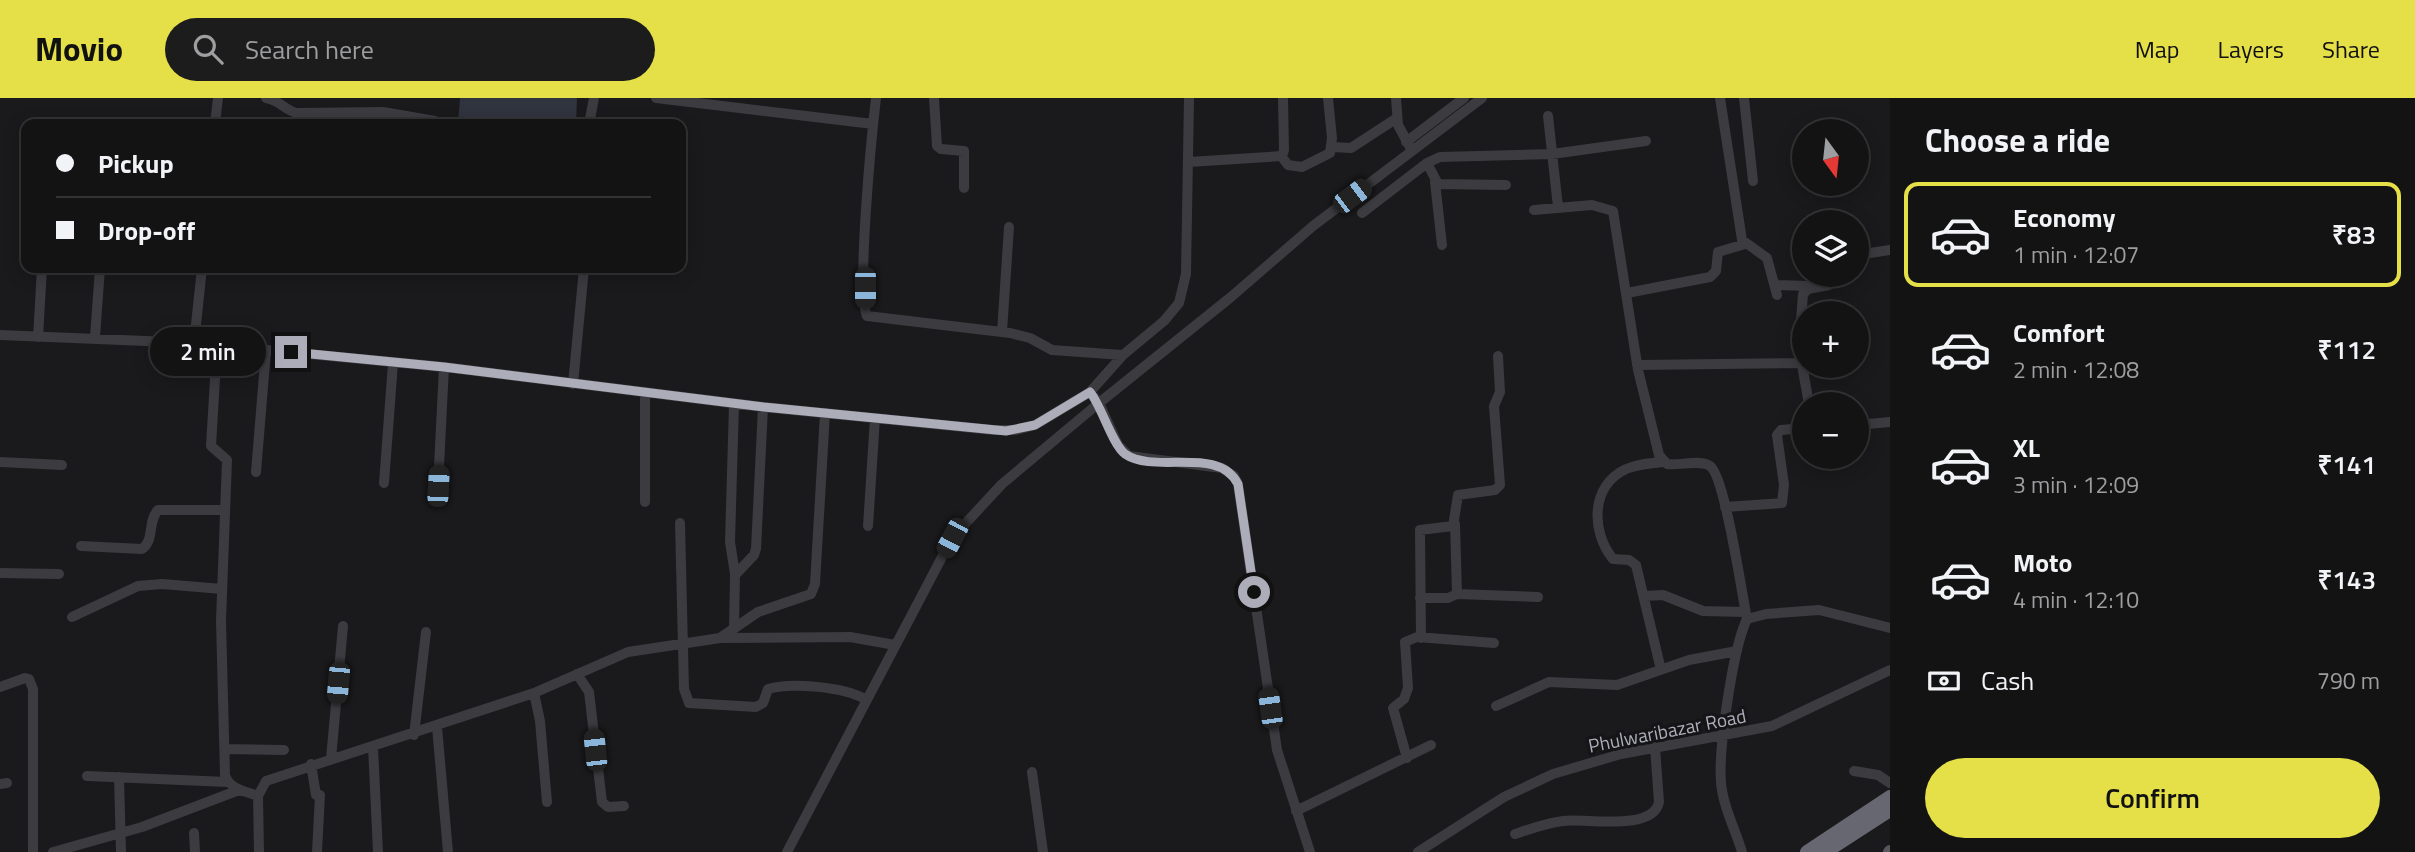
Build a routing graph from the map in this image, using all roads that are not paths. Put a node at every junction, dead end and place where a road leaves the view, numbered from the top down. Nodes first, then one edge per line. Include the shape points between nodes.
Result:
1 (218, 98) edge
2 (266, 98) edge
3 (594, 98) edge
4 (656, 98) edge
5 (876, 98) edge
6 (934, 98) edge
7 (1189, 98) edge
8 (1283, 98) edge
9 (1328, 98) edge
10 (1396, 98) edge
11 (1464, 98) edge
12 (1482, 98) edge
13 (1720, 98) edge
14 (1744, 98) edge
15 (1548, 116) dead end
16 (1397, 118) junction
17 (216, 119) edge
18 (423, 119) edge
19 (590, 119) edge
20 (873, 124) junction
21 (1646, 141) dead end
22 (1332, 147) junction
23 (1409, 147) junction
24 (1552, 154) junction
25 (1281, 156) junction
26 (1189, 162) junction
27 (1427, 163) junction
28 (1753, 181) dead end
29 (1435, 182) junction
30 (1506, 186) dead end
31 (964, 188) dead end
32 (1558, 207) junction
33 (1534, 209) dead end
34 (1362, 213) dead end
35 (1009, 227) dead end
36 (1754, 237) dead end
37 (1745, 244) junction
38 (1442, 246) dead end
39 (1890, 250) edge
40 (1761, 252) junction
41 (1869, 253) edge
42 (43, 273) edge
43 (100, 273) edge
44 (201, 273) edge
45 (584, 273) edge
46 (1800, 287) edge
47 (1818, 287) edge
48 (1627, 293) junction
49 (1802, 301) edge
50 (1002, 332) junction
51 (0, 335) edge
52 (38, 337) junction
53 (95, 337) junction
54 (194, 343) junction
55 (217, 345) junction
56 (266, 350) junction
57 (1123, 355) junction
58 (1498, 356) dead end
59 (393, 363) junction
60 (1792, 363) edge
61 (1637, 365) junction
62 (444, 367) junction
63 (573, 384) junction
64 (1090, 392) junction
65 (645, 394) junction
66 (734, 404) junction
67 (1099, 404) junction
68 (764, 407) junction
69 (825, 413) junction
70 (875, 418) junction
71 (1890, 422) edge
72 (1869, 424) edge
73 (1792, 429) edge
74 (0, 462) edge
75 (1664, 462) junction
76 (62, 465) dead end
77 (256, 472) dead end
78 (384, 483) dead end
79 (438, 486) dead end
80 (645, 502) dead end
81 (1725, 507) junction
82 (223, 510) junction
83 (680, 523) dead end
84 (1455, 524) junction
85 (867, 526) dead end
86 (80, 546) dead end
87 (0, 573) edge
88 (60, 574) dead end
89 (735, 575) junction
90 (222, 589) junction
91 (1457, 594) junction
92 (1645, 596) junction
93 (1538, 597) dead end
94 (1420, 598) junction
95 (1746, 615) junction
96 (72, 617) dead end
97 (343, 626) dead end
98 (734, 628) junction
99 (1890, 628) edge
100 (426, 632) dead end
101 (720, 638) junction
102 (1421, 638) junction
103 (1494, 643) dead end
104 (682, 644) junction
105 (895, 645) junction
106 (1737, 651) junction
107 (1661, 670) junction
108 (1890, 670) edge
109 (577, 674) junction
110 (0, 687) edge
111 (534, 693) junction
112 (866, 699) junction
113 (1496, 706) dead end
114 (437, 726) junction
115 (414, 735) junction
116 (1725, 736) junction
117 (1431, 745) dead end
118 (373, 747) junction
119 (1656, 747) junction
120 (225, 749) junction
121 (284, 750) dead end
122 (1407, 758) junction
123 (331, 759) junction
124 (311, 764) junction
125 (1854, 771) dead end
126 (1032, 772) dead end
127 (88, 776) dead end
128 (119, 778) junction
129 (227, 782) junction
130 (1890, 783) edge
131 (239, 789) junction
132 (258, 796) junction
133 (1890, 797) edge
134 (547, 802) dead end
135 (624, 806) dead end
136 (1890, 810) edge
137 (1296, 811) junction
138 (194, 833) dead end
139 (120, 834) junction
140 (1515, 834) dead end
141 (33, 852) edge
142 (53, 852) edge
143 (121, 852) edge
144 (195, 852) edge
145 (260, 852) edge
146 (317, 852) edge
147 (378, 852) edge
148 (448, 852) edge
149 (787, 852) edge
150 (1043, 852) edge
151 (1310, 852) edge
152 (1418, 852) edge
153 (1742, 852) edge
154 (1807, 852) edge
155 (1825, 852) edge

1 - 17 street
2 - 18 street via 297,113 383,112
3 - 19 street
4 - 20 street
5 - 20 street
6 - 31 street via 937,146 964,151
7 - 26 street
8 - 25 street
9 - 22 street
10 - 16 street
11 - 23 street
12 - 23 street
13 - 37 street
14 - 28 street
15 - 24 street
16 - 22 street via 1351,148
16 - 23 street
20 - 50 street via 864,248 866,313
21 - 24 street
22 - 25 street via 1326,157 1302,167 1289,165
23 - 67 street
24 - 27 street via 1461,154
24 - 32 street
25 - 26 street
26 - 57 street via 1183,294 1164,321
27 - 29 street
27 - 34 street
29 - 30 street
29 - 38 street
32 - 33 street
32 - 48 street via 1592,205 1613,211
35 - 50 street
36 - 40 street
37 - 40 street
37 - 48 street via 1718,252 1716,271 1710,277
39 - 41 street
40 - 46 street via 1770,264 1776,290
42 - 52 street
43 - 53 street
44 - 54 street
45 - 63 street
47 - 49 street via 1802,294
48 - 61 street
50 - 57 street via 1030,338 1052,350
51 - 52 street
52 - 53 street
53 - 54 street
54 - 55 street
55 - 56 street
55 - 82 street via 211,446 227,460
56 - 59 street
56 - 77 street
57 - 64 street
58 - 84 street via 1500,392 1494,406 1500,485 1491,491 1460,493
59 - 62 street
59 - 78 street
60 - 61 street
61 - 75 street
62 - 63 street
62 - 79 street
63 - 65 street
64 - 67 street
64 - 70 street via 1035,425 1016,430
65 - 66 street
65 - 80 street
66 - 68 street
66 - 89 street via 730,542
67 - 105 street via 968,517
67 - 137 street via 1118,445 1129,456 1222,468 1238,484 1273,730
68 - 69 street
68 - 89 street via 756,549
69 - 70 street
69 - 98 street via 814,589 800,600 758,612
70 - 85 street
71 - 72 street
73 - 81 street via 1781,430 1777,436 1782,503
74 - 76 street
75 - 81 street via 1708,464 1718,478
75 - 92 street via 1640,464 1614,476 1597,514 1601,542 1613,559 1636,565
81 - 95 street
82 - 86 street via 158,510 142,549
82 - 90 street
83 - 104 street
84 - 91 street
84 - 94 street via 1420,530
87 - 88 street
89 - 98 street
90 - 96 street via 138,586
90 - 120 street
91 - 93 street
91 - 94 street
92 - 95 street via 1663,595 1703,611
92 - 107 street
94 - 102 street
95 - 99 street via 1819,610
95 - 106 street
97 - 123 street
98 - 101 street
100 - 115 street
101 - 104 street
101 - 105 street via 850,637
102 - 103 street
102 - 122 street via 1405,642 1408,688 1393,708
104 - 109 street via 628,652
104 - 112 street via 685,694 694,705 756,707 763,704 768,689 781,687 839,690
105 - 112 street
106 - 107 street
106 - 116 street
107 - 113 street via 1611,686 1549,682
108 - 116 street, Phulwaribazar Road via 1789,721
109 - 111 street
109 - 135 street via 589,692 603,802 608,807
110 - 141 street via 25,678 33,689
111 - 114 street
111 - 134 street
112 - 149 street
114 - 115 street
114 - 148 street
115 - 118 street
116 - 119 street, Phulwaribazar Road
116 - 153 street via 1721,789
117 - 122 street
118 - 123 street
118 - 147 street
119 - 140 street via 1659,802 1649,815 1559,821
119 - 152 street, Phulwaribazar Road via 1529,784
120 - 121 street
120 - 129 street
122 - 137 street
123 - 124 street
124 - 132 street via 266,781
124 - 146 street via 318,795
125 - 130 street via 1878,775
126 - 150 street
127 - 128 street
128 - 129 street
128 - 139 street
129 - 131 street
131 - 132 street
131 - 139 street
132 - 145 street
133 - 154 highway
136 - 155 highway
137 - 151 street
138 - 144 street
139 - 142 street
139 - 143 street

